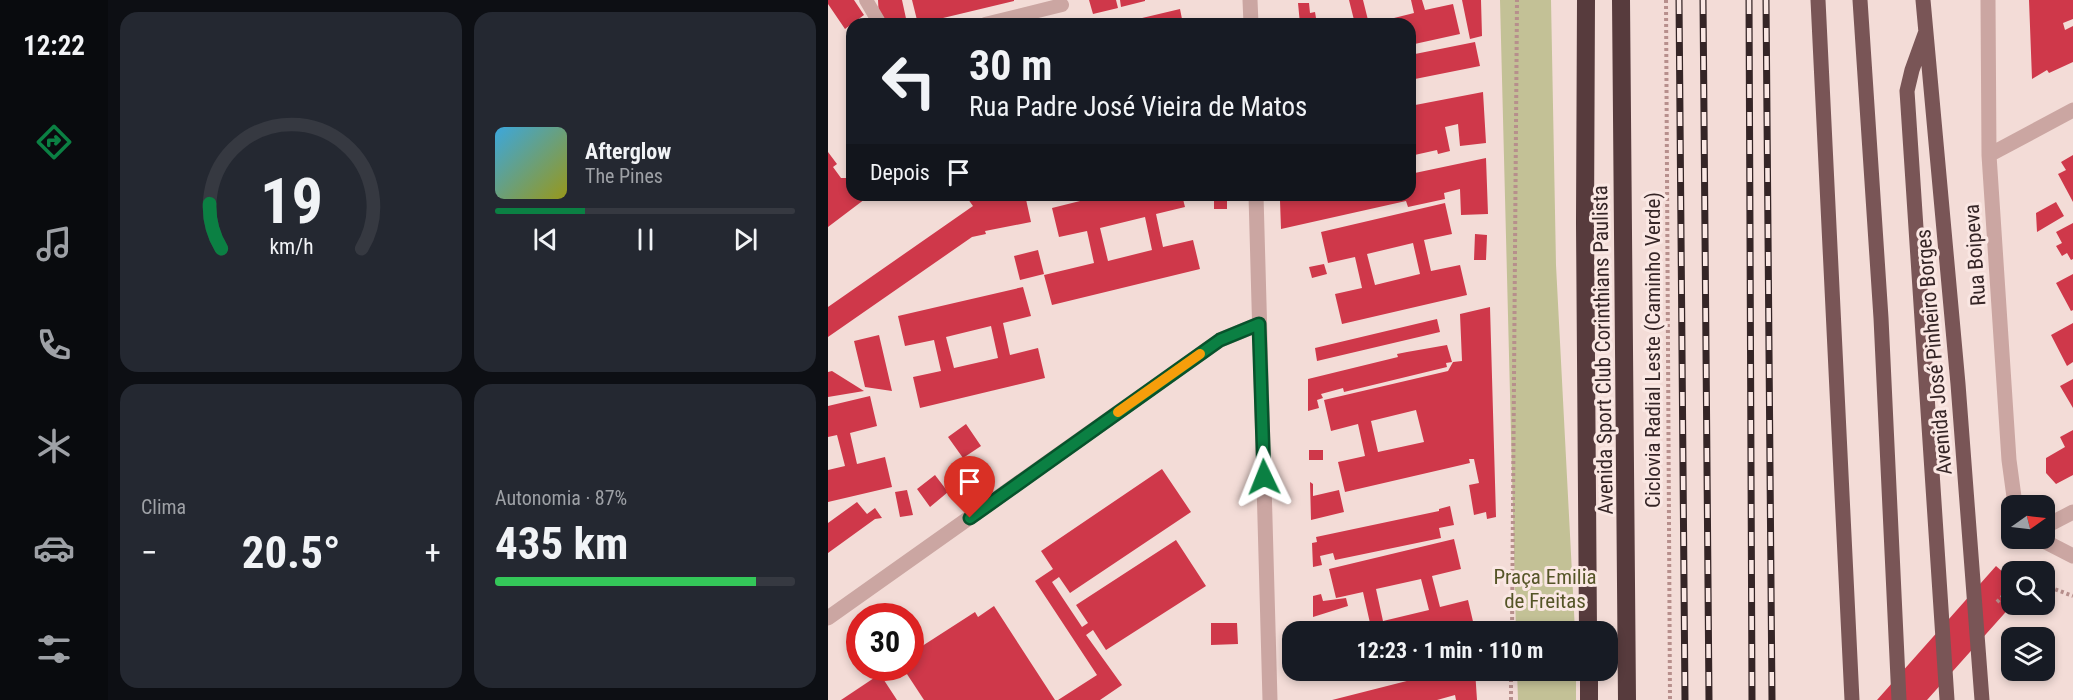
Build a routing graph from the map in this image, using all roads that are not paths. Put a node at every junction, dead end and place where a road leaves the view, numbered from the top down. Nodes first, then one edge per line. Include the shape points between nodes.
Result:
1 (867, 0) edge
2 (1250, 0) edge
3 (1586, 0) edge
4 (1621, 0) edge
5 (1818, 0) edge
6 (1860, 0) edge
7 (1923, 0) edge
8 (1988, 0) edge
9 (1062, 5) dead end
10 (877, 18) edge
11 (1009, 18) edge
12 (1251, 18) edge
13 (1926, 31) junction
14 (2073, 110) edge
15 (1989, 155) junction
16 (1256, 201) edge
17 (1259, 324) junction
18 (2016, 495) edge
19 (2073, 512) edge
20 (2055, 521) edge
21 (2055, 547) edge
22 (2073, 556) edge
23 (828, 618) edge
24 (1588, 621) edge
25 (1589, 681) edge
26 (1270, 700) edge
27 (1589, 700) edge
28 (1628, 700) edge
29 (1852, 700) edge
30 (1899, 700) edge
31 (1947, 700) edge
32 (1982, 700) edge

1 - 10 lane
2 - 12 street
3 - 24 highway, Avenida Sport Club Corinthians Paulista
4 - 28 highway, Avenida Sport Club Corinthians Paulista
5 - 29 main road
6 - 30 main road via 1881,318
7 - 13 main road, Avenida José Pinheiro Borges
8 - 15 street, Rua Boipeva
9 - 11 lane
13 - 31 main road via 1907,91
13 - 32 main road, Avenida José Pinheiro Borges
14 - 15 street
15 - 18 street, Rua Boipeva via 2009,460
16 - 17 street
17 - 23 street via 1220,340
17 - 26 street
19 - 20 street
21 - 22 street
25 - 27 highway

